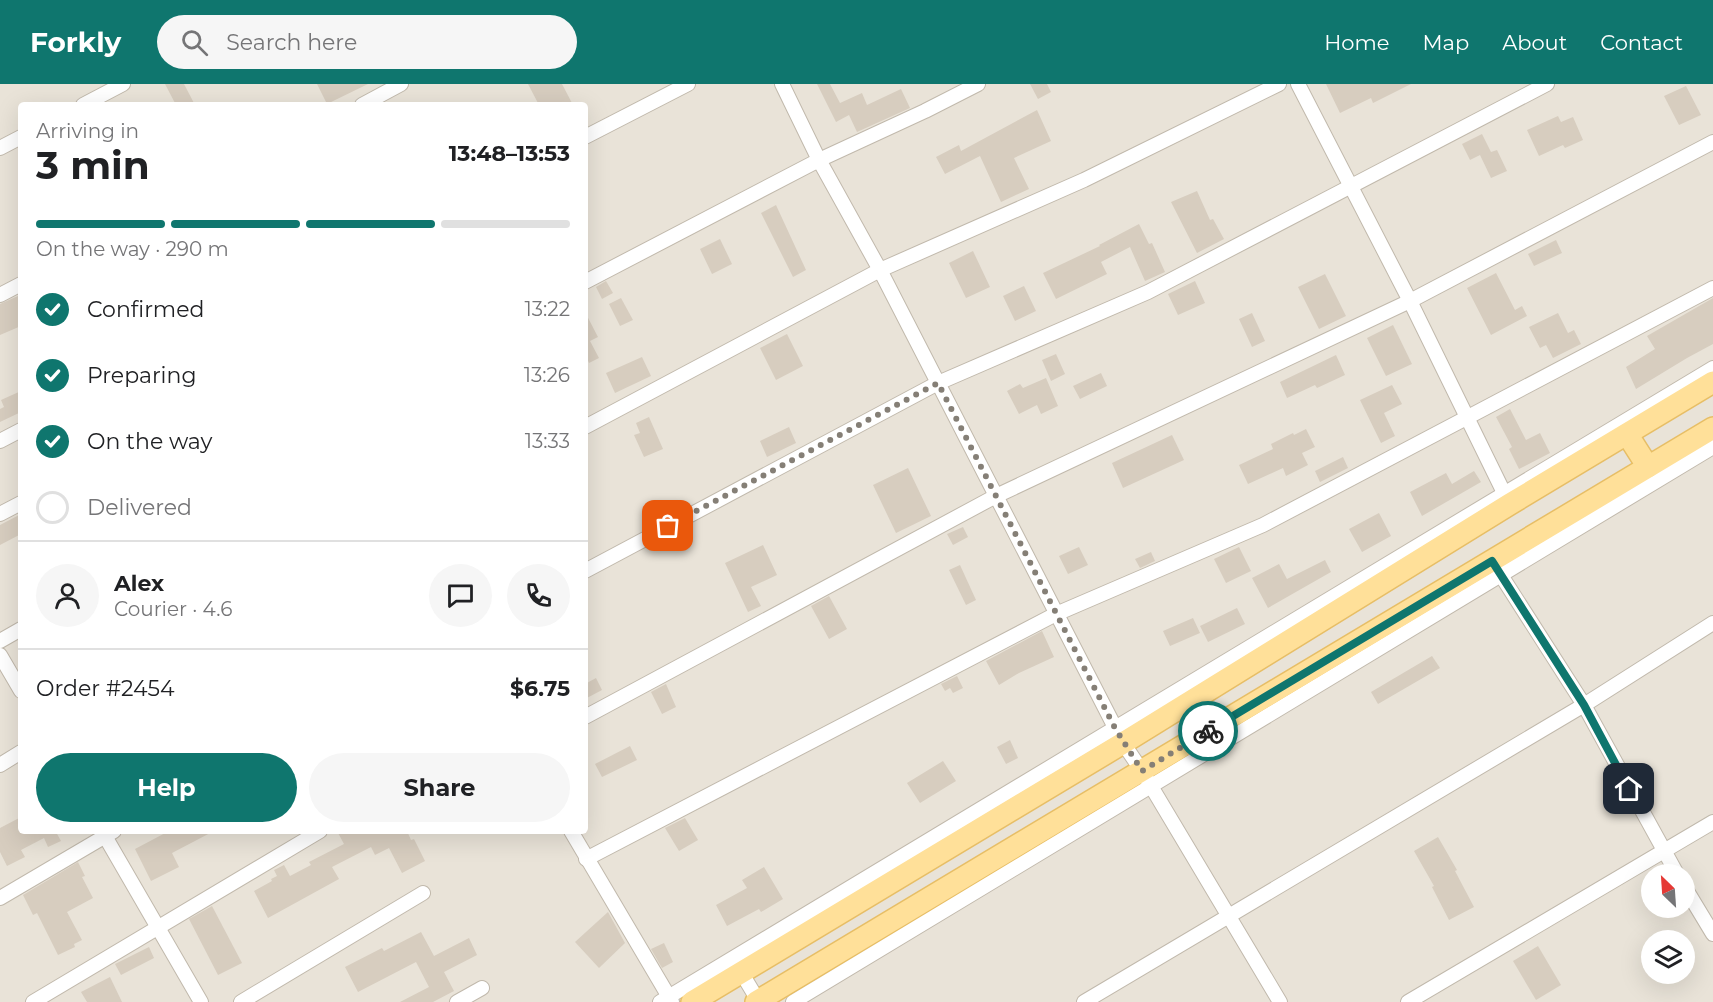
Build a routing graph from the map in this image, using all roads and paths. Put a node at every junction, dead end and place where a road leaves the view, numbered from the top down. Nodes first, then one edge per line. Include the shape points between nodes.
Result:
1 (123, 84) edge
2 (401, 84) edge
3 (688, 84) edge
4 (783, 84) edge
5 (978, 84) edge
6 (1279, 84) edge
7 (1298, 84) edge
8 (1546, 84) edge
9 (88, 102) edge
10 (368, 102) edge
11 (588, 135) edge
12 (18, 139) edge
13 (1713, 142) edge
14 (0, 148) edge
15 (819, 160) junction
16 (1351, 187) junction
17 (880, 270) junction
18 (588, 280) edge
19 (18, 286) edge
20 (1713, 288) edge
21 (0, 295) edge
22 (1410, 301) junction
23 (1713, 368) edge
24 (1713, 382) edge
25 (938, 383) junction
26 (1466, 417) junction
27 (588, 425) edge
28 (1713, 428) edge
29 (18, 432) edge
30 (1627, 434) junction
31 (0, 441) edge
32 (1713, 447) edge
33 (1648, 467) junction
34 (996, 496) junction
35 (1507, 499) junction
36 (18, 505) edge
37 (0, 514) edge
38 (1496, 568) junction
39 (588, 569) edge
40 (1056, 614) junction
41 (1713, 623) edge
42 (18, 631) edge
43 (0, 641) edge
44 (0, 655) edge
45 (18, 687) edge
46 (1584, 705) junction
47 (588, 715) edge
48 (1119, 735) junction
49 (18, 754) edge
50 (0, 765) edge
51 (1146, 779) junction
52 (1713, 822) edge
53 (105, 834) edge
54 (108, 834) edge
55 (315, 834) edge
56 (573, 834) edge
57 (1664, 851) junction
58 (586, 859) junction
59 (1671, 864) edge
60 (423, 892) dead end
61 (0, 898) edge
62 (1695, 904) edge
63 (1228, 917) junction
64 (158, 927) junction
65 (1713, 934) edge
66 (741, 972) junction
67 (482, 988) dead end
68 (667, 1000) edge
69 (33, 1002) edge
70 (201, 1002) edge
71 (241, 1002) edge
72 (457, 1002) edge
73 (692, 1002) edge
74 (758, 1002) edge
75 (793, 1002) edge
76 (1084, 1002) edge
77 (1280, 1002) edge
78 (1408, 1002) edge

1 - 9 street
2 - 10 street
3 - 11 street
4 - 15 street
5 - 15 street
6 - 17 street via 1084,180
7 - 16 street
8 - 16 street
12 - 14 street
13 - 22 street
15 - 17 street
15 - 18 street
16 - 22 street
16 - 25 street via 1148,292
17 - 25 street
17 - 27 street
19 - 21 street
20 - 26 street
22 - 26 street
22 - 34 street
23 - 35 street
24 - 30 main road
25 - 34 street
25 - 39 street
26 - 35 street
26 - 40 street via 1263,525
28 - 33 main road
29 - 31 street
30 - 33 main road
30 - 35 main road
32 - 38 street
33 - 38 main road
34 - 40 street
34 - 47 street
35 - 48 main road
36 - 37 street
38 - 46 street
38 - 51 main road
40 - 48 street
40 - 58 street
41 - 46 street
42 - 43 street
44 - 45 street
46 - 57 street
46 - 63 street
48 - 51 street
48 - 66 main road
48 - 68 street
49 - 50 street
51 - 63 street
51 - 74 main road
51 - 75 street
52 - 57 street
53 - 61 street
54 - 64 street
55 - 64 street
56 - 58 street
57 - 59 street
57 - 78 street
58 - 68 street
60 - 71 street
62 - 65 street
63 - 76 street
63 - 77 street
64 - 69 street
64 - 70 street
66 - 73 main road
66 - 74 street
67 - 72 street

